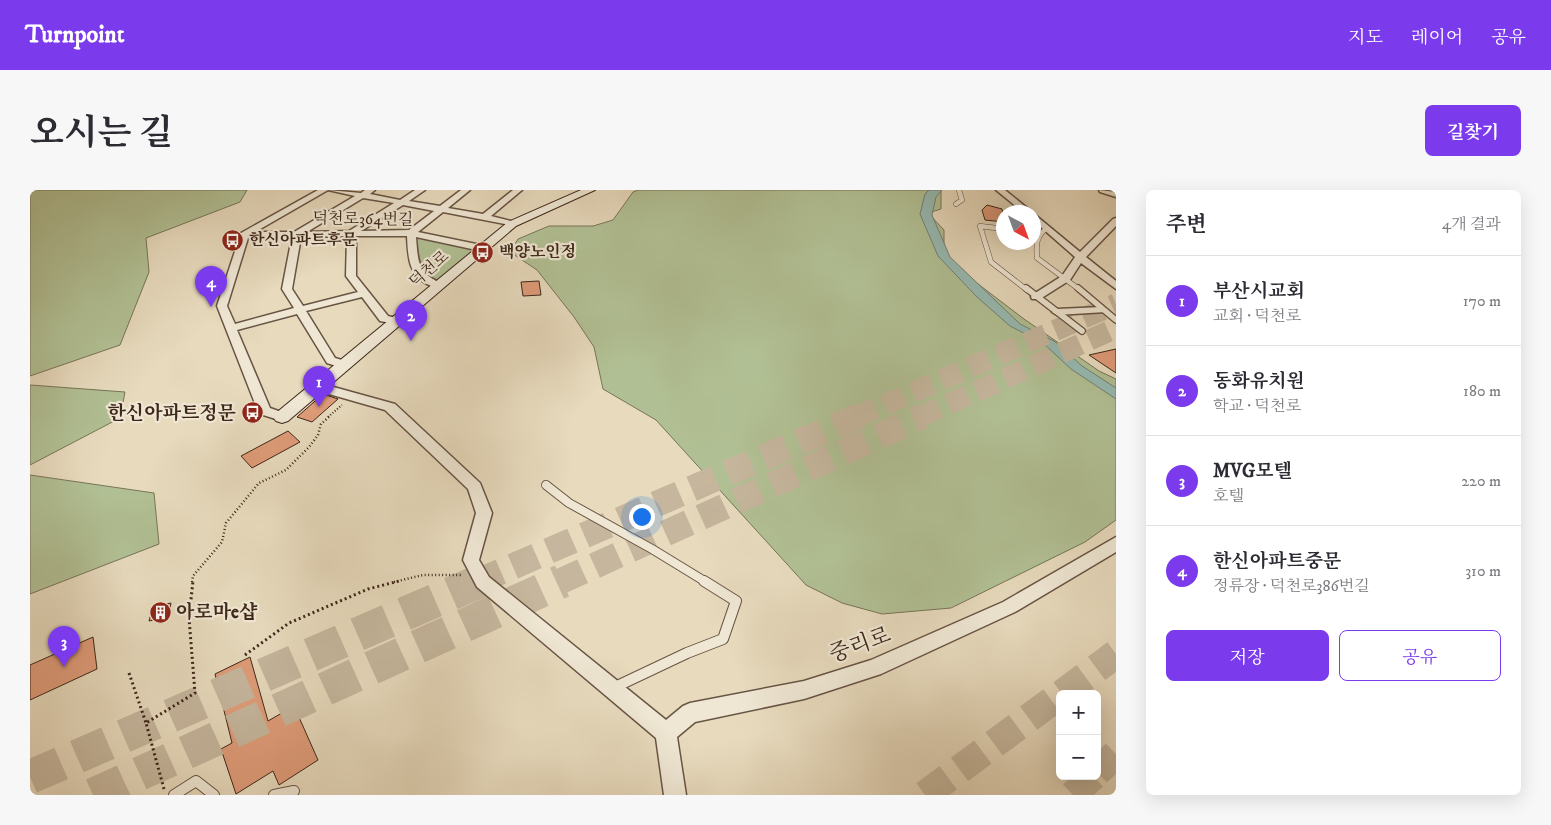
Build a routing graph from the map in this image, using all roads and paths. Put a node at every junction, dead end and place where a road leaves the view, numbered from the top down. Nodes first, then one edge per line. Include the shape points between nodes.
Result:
1 (324, 190) edge
2 (332, 190) edge
3 (420, 190) edge
4 (466, 190) edge
5 (518, 190) edge
6 (587, 190) edge
7 (959, 190) edge
8 (1000, 190) edge
9 (1103, 190) edge
10 (366, 193) edge
11 (1116, 195) edge
12 (403, 202) junction
13 (956, 204) dead end
14 (1019, 205) edge
15 (442, 208) junction
16 (486, 216) junction
17 (1116, 221) edge
18 (1041, 223) edge
19 (512, 224) junction
20 (996, 228) edge
21 (1047, 228) junction
22 (1041, 232) edge
23 (352, 233) junction
24 (411, 233) junction
25 (297, 234) junction
26 (244, 235) junction
27 (481, 248) junction
28 (1036, 250) edge
29 (1080, 257) junction
30 (1066, 278) junction
31 (437, 285) junction
32 (1116, 286) edge
33 (364, 293) junction
34 (1036, 297) junction
35 (302, 310) junction
36 (1102, 310) junction
37 (1057, 312) junction
38 (1116, 320) edge
39 (396, 321) junction
40 (231, 328) junction
41 (1082, 331) dead end
42 (345, 364) junction
43 (319, 387) junction
44 (350, 397) junction
45 (282, 416) joint
46 (546, 485) dead end
47 (1116, 543) edge
48 (479, 575) junction
49 (245, 656) dead end
50 (129, 673) dead end
51 (611, 689) junction
52 (146, 723) junction
53 (666, 733) junction
54 (294, 791) dead end
55 (166, 795) edge
56 (174, 795) edge
57 (214, 795) edge
58 (274, 795) edge
59 (675, 795) edge

1 - 26 street
2 - 10 street
3 - 12 street
4 - 15 street
5 - 16 street
6 - 19 main road, 덕천로
7 - 13 lane via 962,200
8 - 14 street
9 - 11 street
10 - 12 street
10 - 25 street
12 - 15 street
12 - 23 street
15 - 16 street
15 - 24 street
16 - 19 street
17 - 29 street
18 - 21 street
19 - 27 main road, 덕천로
20 - 34 lane via 980,226 991,262
21 - 22 lane
21 - 29 street
23 - 24 street, 덕천로364번길
23 - 25 street, 덕천로364번길
23 - 33 street via 351,276
24 - 27 street, 덕천로364번길
24 - 31 street via 414,266 428,282
25 - 26 street, 덕천로364번길
25 - 35 street via 288,289
26 - 40 street via 222,306
27 - 31 main road, 덕천로
28 - 30 lane via 1037,258
29 - 30 street
29 - 32 street
30 - 34 street
30 - 36 lane
31 - 39 main road, 덕천로
33 - 35 street
33 - 39 street via 384,319
34 - 37 lane
35 - 40 street
35 - 42 street via 331,360
36 - 37 street
36 - 38 lane
37 - 41 lane
39 - 42 main road, 덕천로
40 - 45 street via 265,411
42 - 43 main road, 덕천로
43 - 44 street
43 - 45 main road, 덕천로
44 - 48 street via 390,407 475,486 484,513 471,560
44 - 52 path via 321,424 309,447 286,470 258,483 226,523 222,542 193,576 189,618 195,693
46 - 51 lane via 569,503 736,601 723,639 687,652
47 - 53 street, 중리로 via 1009,607 874,668 804,690 690,713
48 - 49 path via 423,575 368,589 289,623
48 - 51 street via 483,582
50 - 52 path
51 - 53 street
52 - 55 path
53 - 59 street
54 - 58 lane
56 - 57 lane via 196,781

